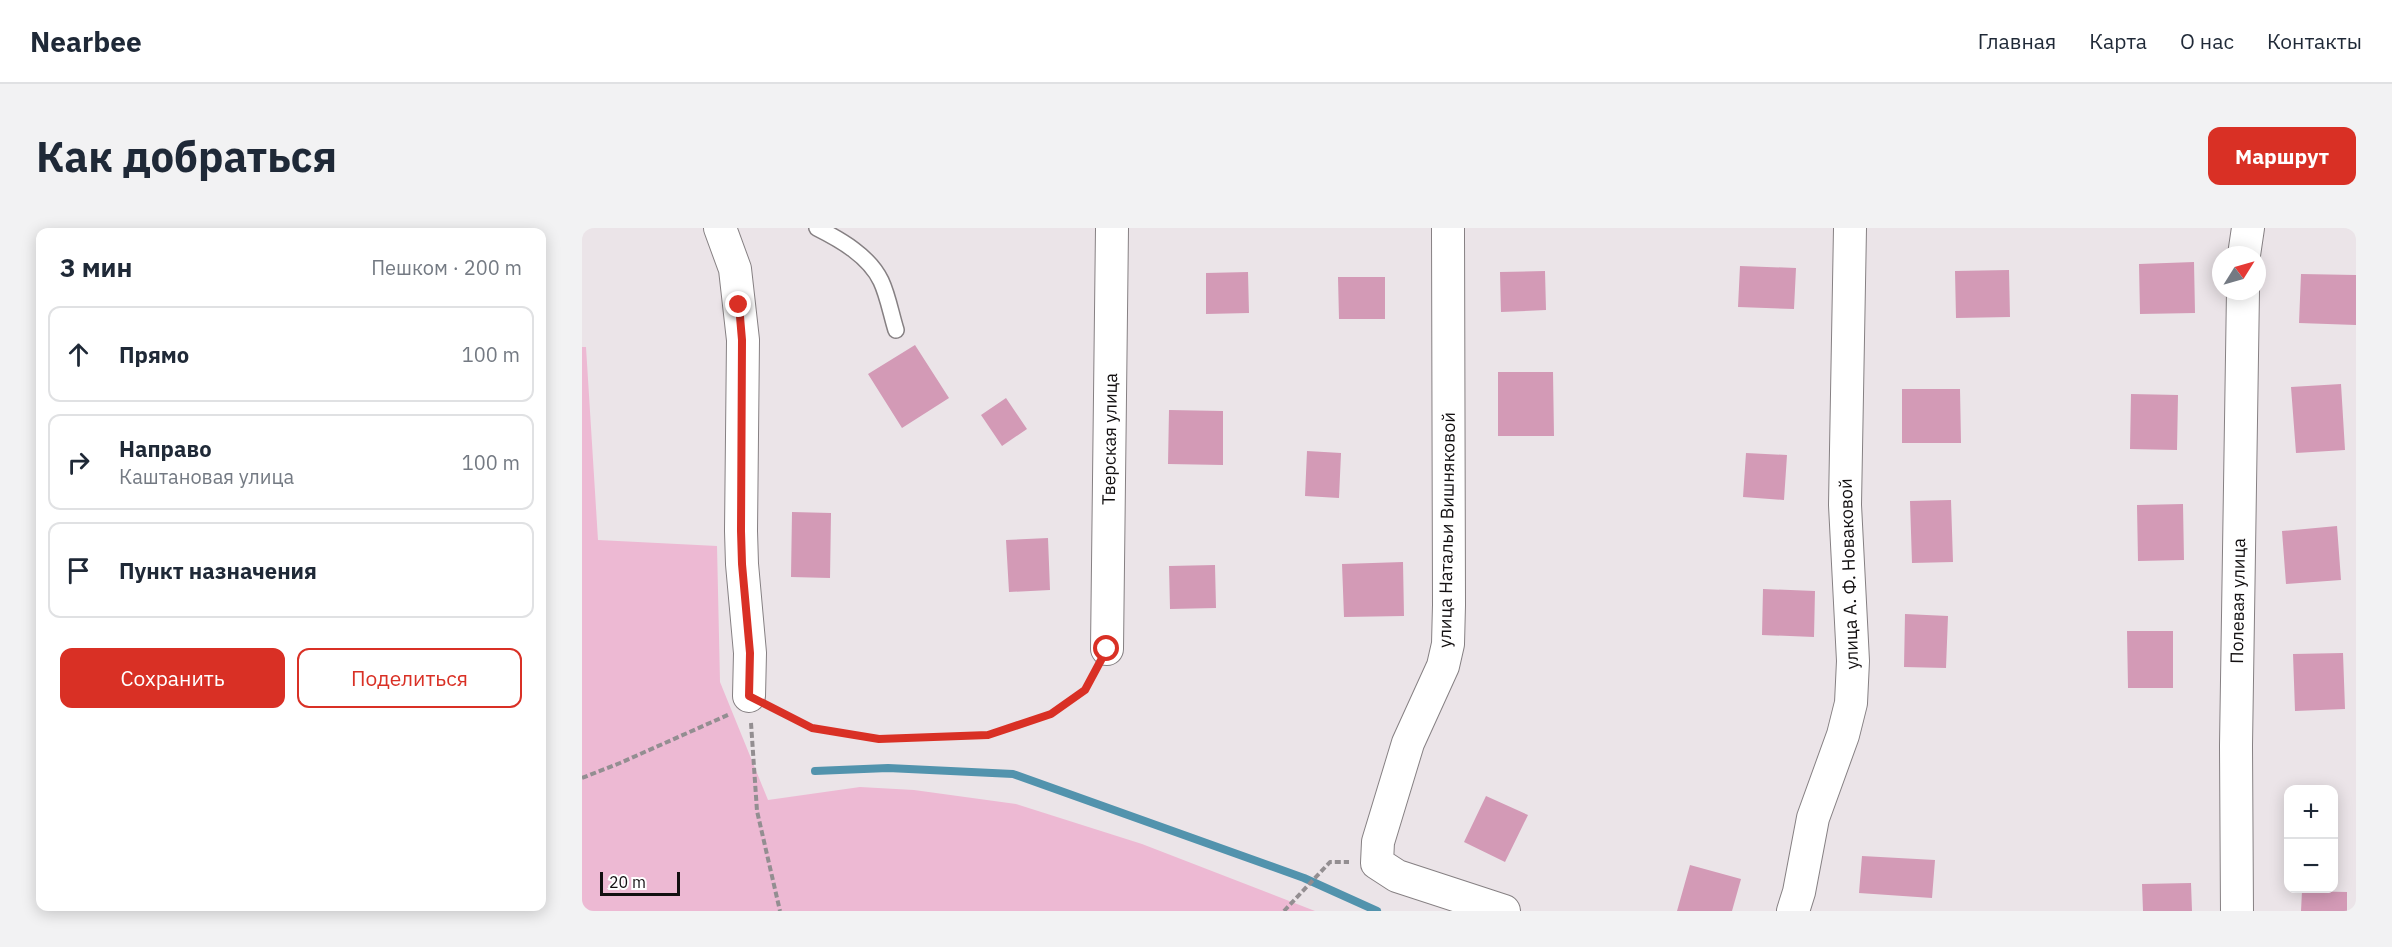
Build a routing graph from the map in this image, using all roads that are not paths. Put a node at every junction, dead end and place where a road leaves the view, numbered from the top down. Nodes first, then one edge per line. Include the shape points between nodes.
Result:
1 (720, 228) edge
2 (817, 228) edge
3 (1112, 228) edge
4 (1448, 228) edge
5 (1850, 228) edge
6 (2248, 228) edge
7 (2245, 246) edge
8 (2243, 300) edge
9 (896, 330) dead end
10 (1107, 649) road end
11 (749, 696) road end
12 (1504, 911) edge
13 (1793, 911) edge
14 (2237, 911) edge

1 - 11 street via 735,269 742,340 741,531 750,653
2 - 9 lane via 868,261 881,281
3 - 10 street, Тверская улица
4 - 12 street, улица Натальи Вишняковой via 1448,644 1443,666 1408,742 1378,842 1377,863 1397,876
5 - 13 street, улица А. Ф. Новаковой via 1845,505 1853,661 1851,703 1813,818
6 - 7 street
8 - 14 street, Полевая улица

